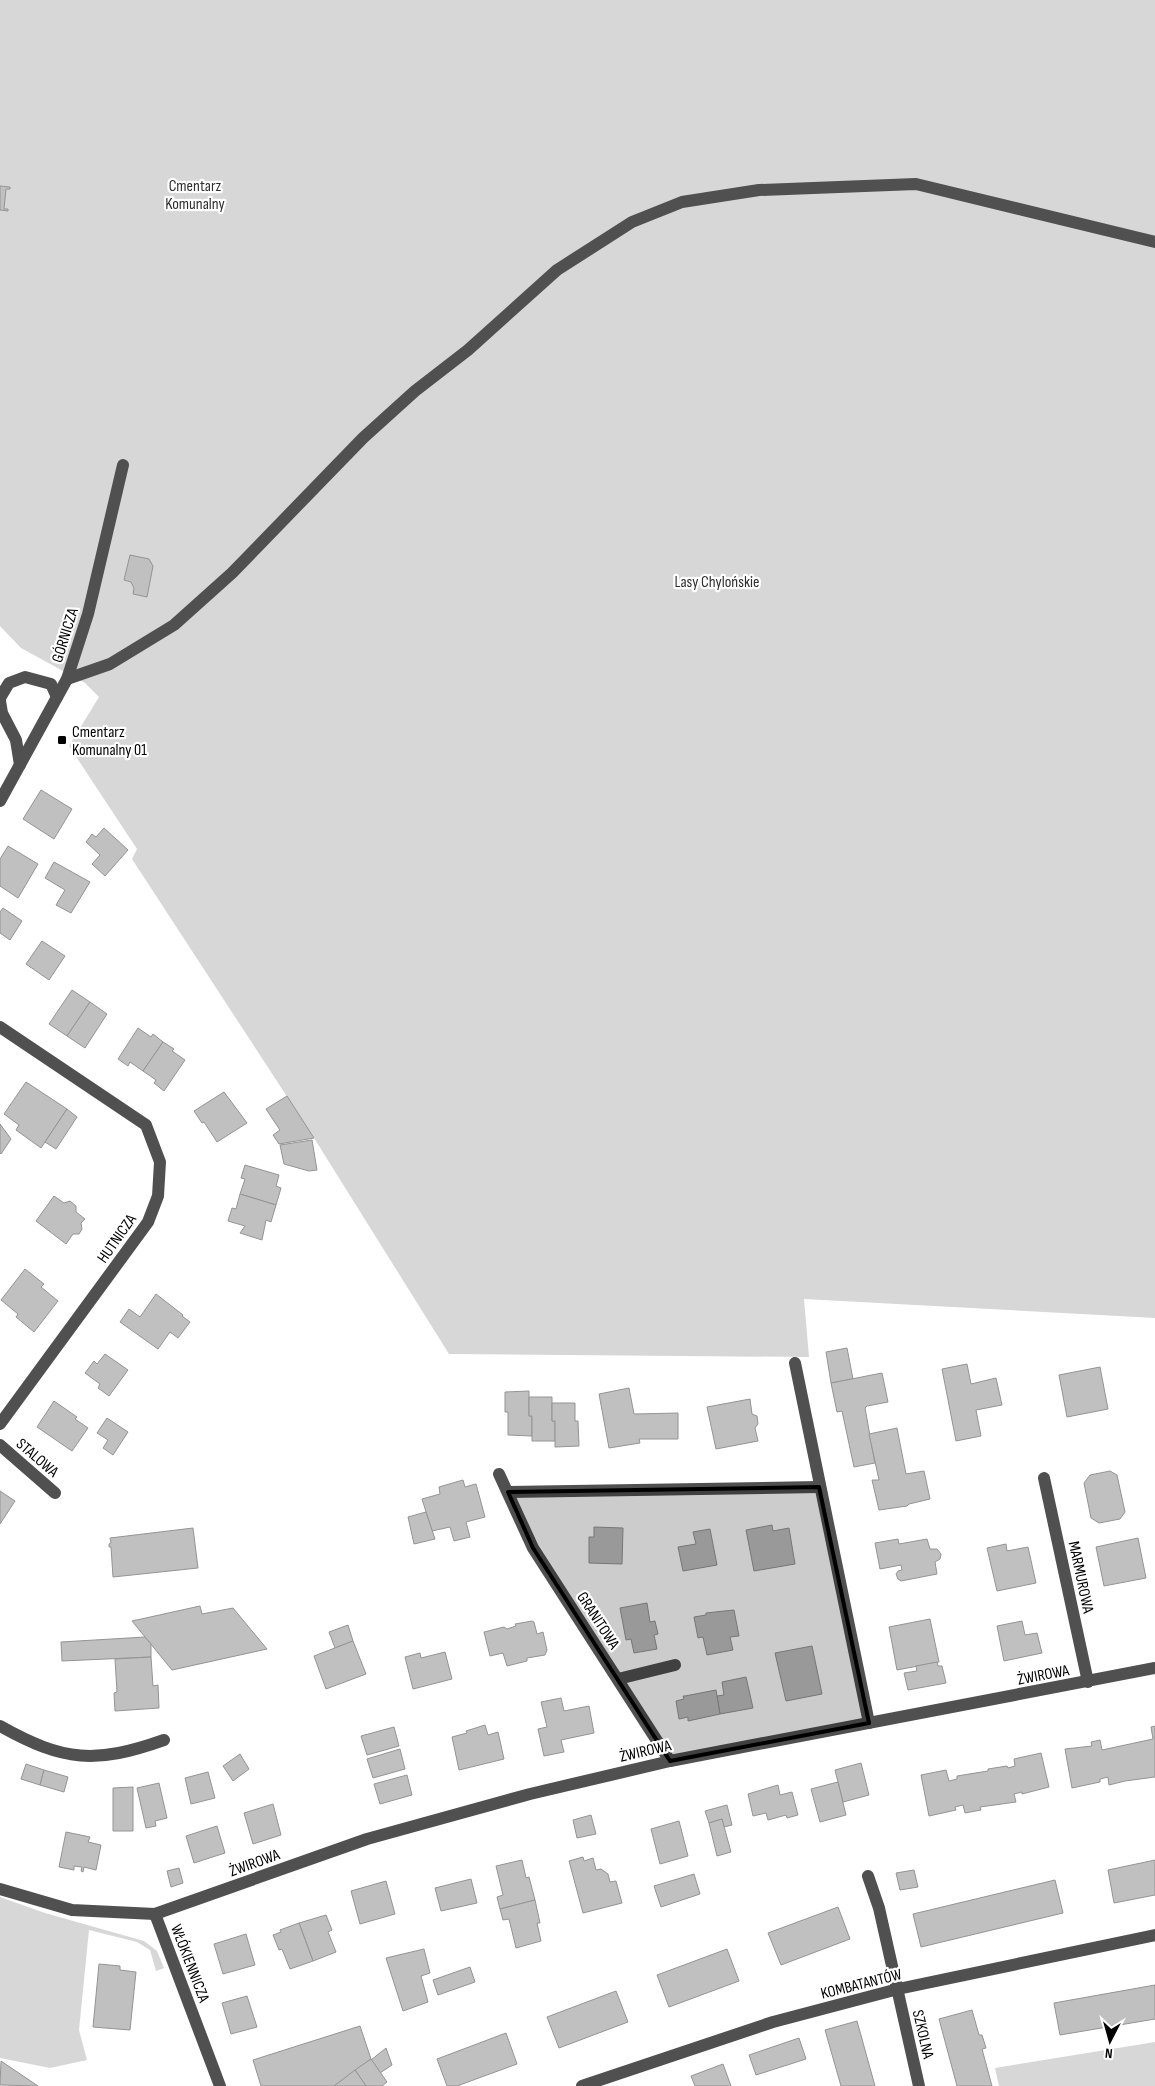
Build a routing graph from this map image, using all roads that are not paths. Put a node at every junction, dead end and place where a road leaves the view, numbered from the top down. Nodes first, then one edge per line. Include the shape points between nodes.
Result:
1 (1155, 242) edge
2 (123, 465) dead end
3 (67, 679) junction
4 (57, 697) junction
5 (0, 699) edge
6 (20, 765) junction
7 (0, 801) edge
8 (0, 1027) edge
9 (796, 1363) dead end
10 (0, 1424) edge
11 (0, 1445) edge
12 (499, 1474) dead end
13 (1044, 1478) dead end
14 (819, 1487) junction
15 (508, 1492) junction
16 (55, 1493) dead end
17 (675, 1665) dead end
18 (1155, 1668) edge
19 (618, 1679) junction
20 (1088, 1682) junction
21 (868, 1723) junction
22 (0, 1726) edge
23 (164, 1740) dead end
24 (670, 1761) junction
25 (868, 1876) dead end
26 (0, 1889) edge
27 (155, 1914) junction
28 (1155, 1935) edge
29 (898, 1989) junction
30 (220, 2086) edge
31 (582, 2086) edge
32 (919, 2086) edge

1 - 3 street via 916,184 758,190 682,202 632,222 557,270 468,350 415,391 362,438 232,573 174,625 110,664
2 - 3 street, GÓRNICZA via 88,614
3 - 4 street, GÓRNICZA
4 - 5 street via 51,684 25,677 9,683
4 - 6 street, GÓRNICZA
5 - 6 street via 2,713 16,740
6 - 7 street, GÓRNICZA
8 - 10 street, HUTNICZA via 146,1125 160,1162 158,1196 148,1222
9 - 14 street
11 - 16 street, STALOWA
12 - 15 street, GRANITOWA
13 - 20 street, MARMUROWA
14 - 15 street
14 - 21 street
15 - 19 street, GRANITOWA via 533,1548
17 - 19 street
18 - 20 street, ŻWIROWA
19 - 24 street, GRANITOWA
20 - 21 street, ŻWIROWA
21 - 24 street, ŻWIROWA
22 - 23 street via 28,1742 56,1752 92,1758 134,1751
24 - 27 street, ŻWIROWA via 530,1794 367,1839
25 - 29 street, SZKOLNA
26 - 27 street, WŁÓKIENNICZA via 72,1910
27 - 30 street, WŁÓKIENNICZA
28 - 29 street, KOMBATANTÓW
29 - 31 street, KOMBATANTÓW via 773,2022
29 - 32 street, SZKOLNA

